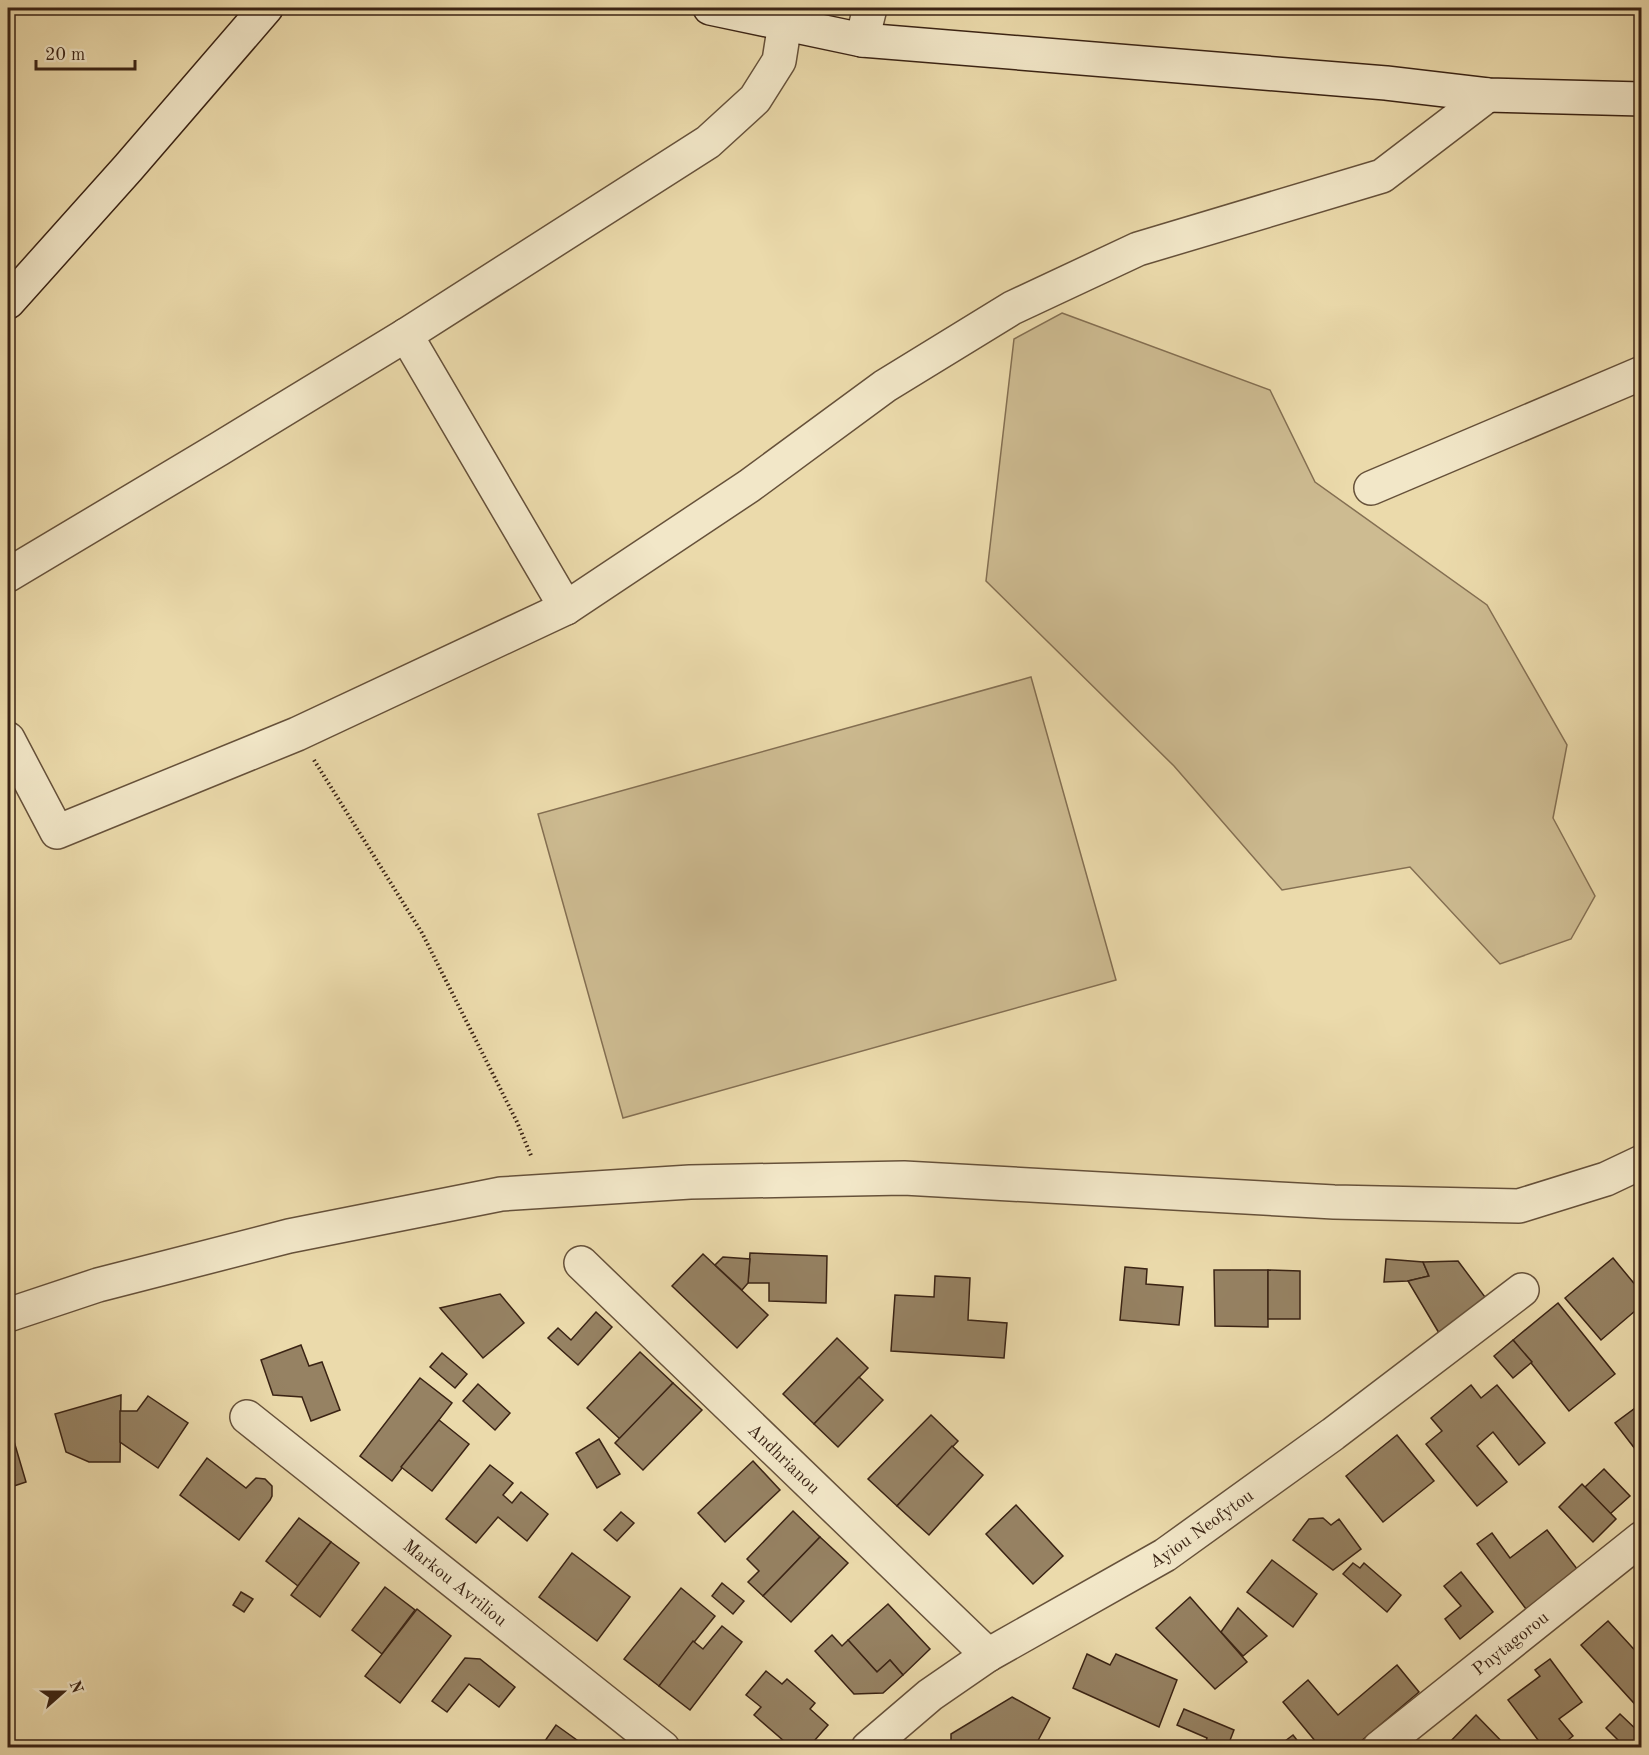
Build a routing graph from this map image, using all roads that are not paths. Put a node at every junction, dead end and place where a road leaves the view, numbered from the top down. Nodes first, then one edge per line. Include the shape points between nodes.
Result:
1 (266, 8) edge
2 (710, 8) edge
3 (870, 8) edge
4 (785, 23) junction
5 (862, 40) junction
6 (1488, 94) junction
7 (1641, 99) edge
8 (8, 302) edge
9 (406, 334) junction
10 (1641, 373) edge
11 (1371, 488) dead end
12 (8, 575) edge
13 (566, 608) junction
14 (8, 739) edge
15 (1641, 1162) edge
16 (581, 1263) dead end
17 (1522, 1290) dead end
18 (8, 1316) edge
19 (247, 1417) dead end
20 (1641, 1538) edge
21 (988, 1655) junction
22 (663, 1748) edge
23 (868, 1748) edge
24 (1379, 1748) edge

1 - 8 street
2 - 4 street
3 - 5 street
4 - 5 street
4 - 9 street via 779,61 755,99 708,142
5 - 6 street
6 - 7 street
6 - 13 street via 1382,176 1138,249 1012,308 885,386 749,486
9 - 12 street
9 - 13 street
10 - 11 street
13 - 14 street via 297,734 57,832
15 - 18 street via 1606,1179 1519,1206 1334,1202 904,1178 690,1182 501,1194 289,1236 98,1285
16 - 21 street, Andhrianou
17 - 21 street, Ayiou Neofytou via 1165,1555
19 - 22 street, Markou Avriliou
20 - 24 street, Pnytagorou
21 - 23 street, Ayiou Neofytou via 930,1695

